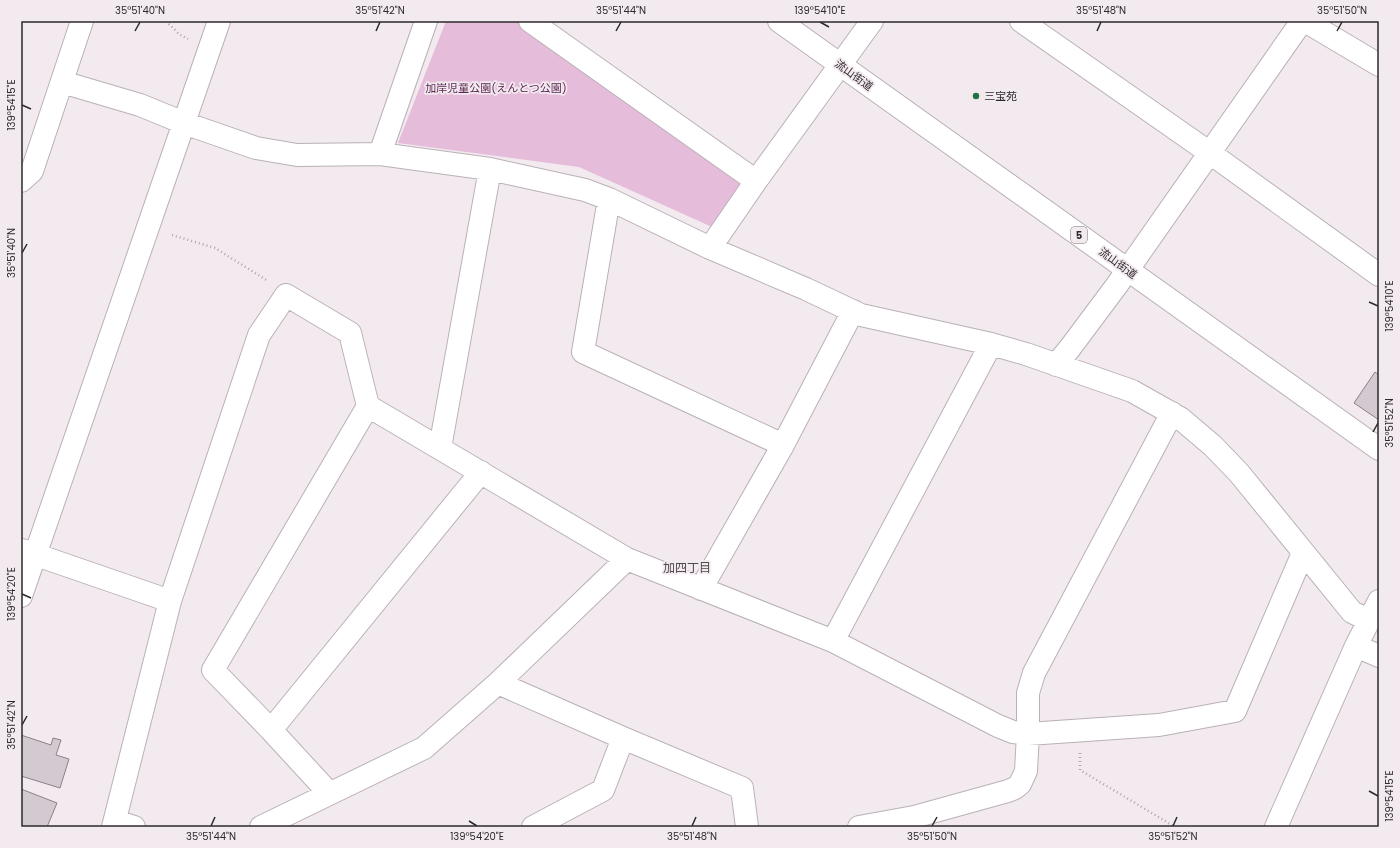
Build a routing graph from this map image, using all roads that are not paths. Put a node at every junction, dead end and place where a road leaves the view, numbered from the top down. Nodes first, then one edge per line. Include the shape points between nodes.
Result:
1 (82, 21) edge
2 (219, 21) edge
3 (426, 21) edge
4 (530, 21) edge
5 (779, 21) edge
6 (872, 21) edge
7 (1022, 21) edge
8 (1302, 21) edge
9 (1306, 21) edge
10 (840, 65) junction
11 (1379, 65) edge
12 (62, 82) junction
13 (184, 123) junction
14 (1210, 153) junction
15 (380, 154) junction
16 (490, 169) junction
17 (21, 181) edge
18 (756, 181) junction
19 (609, 199) junction
20 (710, 248) junction
21 (1127, 270) junction
22 (1379, 275) edge
23 (853, 311) junction
24 (991, 344) junction
25 (1056, 365) junction
26 (368, 406) junction
27 (1172, 413) junction
28 (783, 445) junction
29 (440, 448) junction
30 (1379, 450) edge
31 (481, 472) junction
32 (28, 552) edge
33 (1303, 553) junction
34 (627, 559) junction
35 (701, 589) junction
36 (21, 596) edge
37 (170, 601) junction
38 (1379, 601) edge
39 (1368, 620) junction
40 (833, 641) junction
41 (1356, 646) junction
42 (1379, 656) edge
43 (498, 683) junction
44 (271, 730) junction
45 (1028, 734) junction
46 (623, 738) junction
47 (329, 793) junction
48 (121, 825) edge
49 (1273, 826) edge
50 (260, 827) edge
51 (533, 827) edge
52 (747, 827) edge
53 (859, 827) edge

1 - 12 street
2 - 13 street
3 - 15 street
4 - 18 street
5 - 10 street, 流山街道 / 5
6 - 10 street
7 - 14 street
8 - 14 street
9 - 11 street
10 - 18 street
10 - 21 street, 流山街道 / 5
12 - 13 street via 140,105
12 - 17 street via 32,171
13 - 15 street via 256,148 297,155
13 - 32 street
14 - 21 street
14 - 22 street
15 - 16 street
16 - 19 street via 585,190
16 - 29 street
18 - 20 street
19 - 20 street
19 - 28 street via 583,352
20 - 23 street
21 - 25 street
21 - 30 street, 流山街道 / 5
23 - 24 street via 861,315
23 - 28 street
24 - 25 street
24 - 40 street
25 - 27 street via 1132,391
26 - 29 street
26 - 37 street via 350,333 286,295 259,335
26 - 44 street via 213,670
27 - 33 street via 1214,446
27 - 45 street via 1034,673 1028,693
28 - 35 street
29 - 31 street
31 - 34 street
31 - 44 street
32 - 36 street
32 - 37 street
33 - 39 street via 1352,612
33 - 45 street via 1235,711 1159,725
34 - 35 street
34 - 43 street
35 - 40 street
37 - 48 street
38 - 39 street
39 - 41 street
40 - 45 street via 998,726
41 - 42 street
41 - 49 street
43 - 46 street
43 - 47 street via 424,748
44 - 47 street
45 - 53 street via 1026,771 1024,778 1015,788 914,817
46 - 51 street via 603,790
46 - 52 street via 742,788
47 - 50 street

